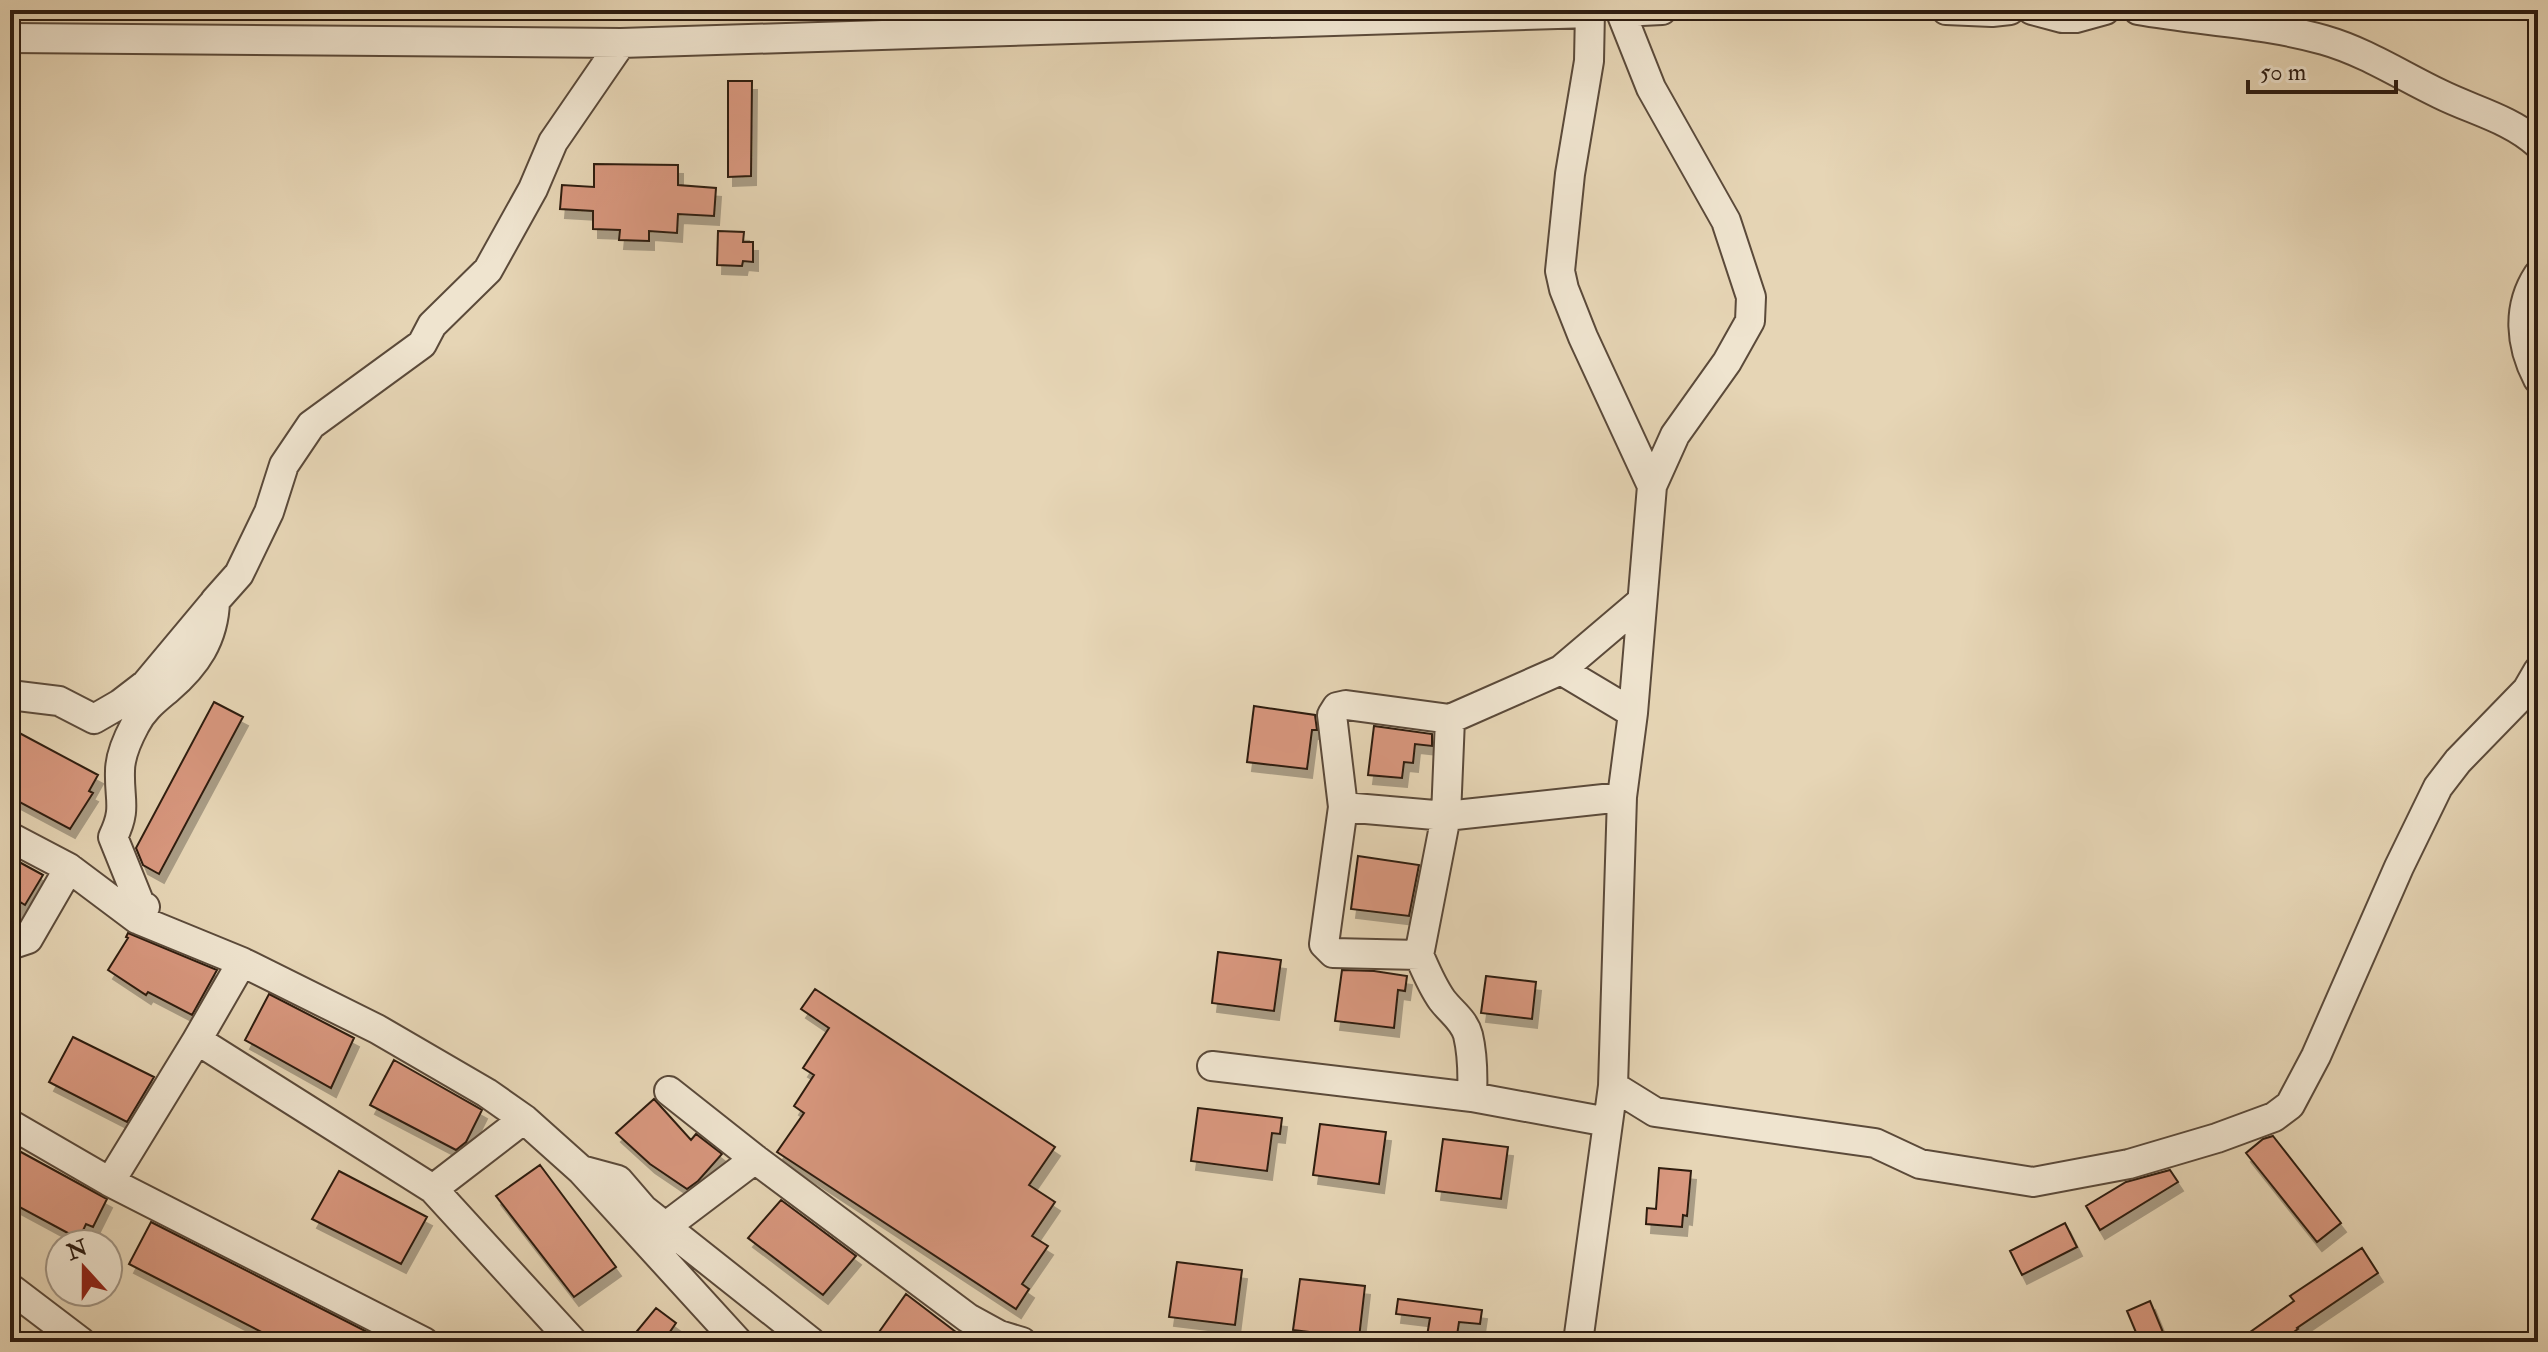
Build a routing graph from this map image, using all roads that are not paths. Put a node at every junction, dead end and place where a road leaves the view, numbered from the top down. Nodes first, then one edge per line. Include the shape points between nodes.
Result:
1 (1662, 10) edge
2 (1946, 10) edge
3 (2010, 10) edge
4 (2032, 10) edge
5 (2105, 10) edge
6 (2138, 10) edge
7 (1590, 11) edge
8 (1620, 11) edge
9 (10, 38) edge
10 (621, 43) junction
11 (2538, 144) edge
12 (2538, 275) edge
13 (2538, 379) edge
14 (1652, 486) junction
15 (215, 601) junction
16 (1641, 602) junction
17 (1561, 670) junction
18 (2538, 671) edge
19 (10, 695) edge
20 (120, 704) junction
21 (149, 704) junction
22 (1633, 713) junction
23 (1450, 719) junction
24 (1622, 797) junction
25 (1343, 807) junction
26 (1446, 816) junction
27 (10, 837) edge
28 (69, 868) junction
29 (137, 919) junction
30 (10, 945) edge
31 (1419, 955) junction
32 (242, 962) junction
33 (197, 1040) junction
34 (1212, 1066) dead end
35 (1613, 1086) junction
36 (669, 1091) dead end
37 (1472, 1097) junction
38 (524, 1119) junction
39 (1608, 1122) junction
40 (10, 1124) edge
41 (755, 1159) junction
42 (581, 1170) junction
43 (110, 1182) junction
44 (433, 1189) junction
45 (665, 1227) junction
46 (10, 1288) edge
47 (779, 1332) edge
48 (81, 1342) edge
49 (424, 1342) edge
50 (573, 1342) edge
51 (738, 1342) edge
52 (811, 1342) edge
53 (1022, 1342) edge
54 (1578, 1342) edge

1 - 8 street
2 - 3 street
4 - 5 street via 2062,18
6 - 11 street via 2325,40 2380,61
7 - 10 street
7 - 14 street via 1589,61 1560,271 1583,337
8 - 14 street via 1651,88 1726,221 1751,297 1750,321 1675,435
9 - 10 street
10 - 15 street via 553,142 488,270 432,325 422,344 311,425 297,444 239,574
12 - 13 street via 2524,310 2529,362
14 - 16 street
15 - 20 street via 146,684
15 - 21 street via 203,651
16 - 17 street
16 - 22 street
17 - 22 street
17 - 23 street
18 - 35 street via 2527,690 2438,787 2316,1056 2290,1105 2274,1117 2129,1164 2033,1182 1920,1164 1875,1143 1655,1112
19 - 20 street via 59,701 94,719
20 - 21 street
21 - 29 street via 119,768 123,817 113,837 145,907
22 - 24 street
23 - 25 street via 1337,707 1332,715
23 - 26 street
24 - 26 street
24 - 35 street
25 - 26 street
25 - 31 street via 1324,944 1333,953
26 - 31 street
27 - 28 street
28 - 29 street
28 - 30 street via 28,939
29 - 32 street
31 - 37 street via 1430,981 1468,1035
32 - 33 street
32 - 38 street via 377,1029
33 - 43 street
33 - 44 street
34 - 37 street
35 - 39 street
36 - 41 street
37 - 39 street
38 - 42 street
38 - 44 street
39 - 54 street
40 - 43 street
41 - 45 street
41 - 53 street via 968,1318
42 - 45 street via 618,1180
42 - 51 street
43 - 49 street
44 - 50 street
45 - 47 street
46 - 48 street
47 - 52 street

